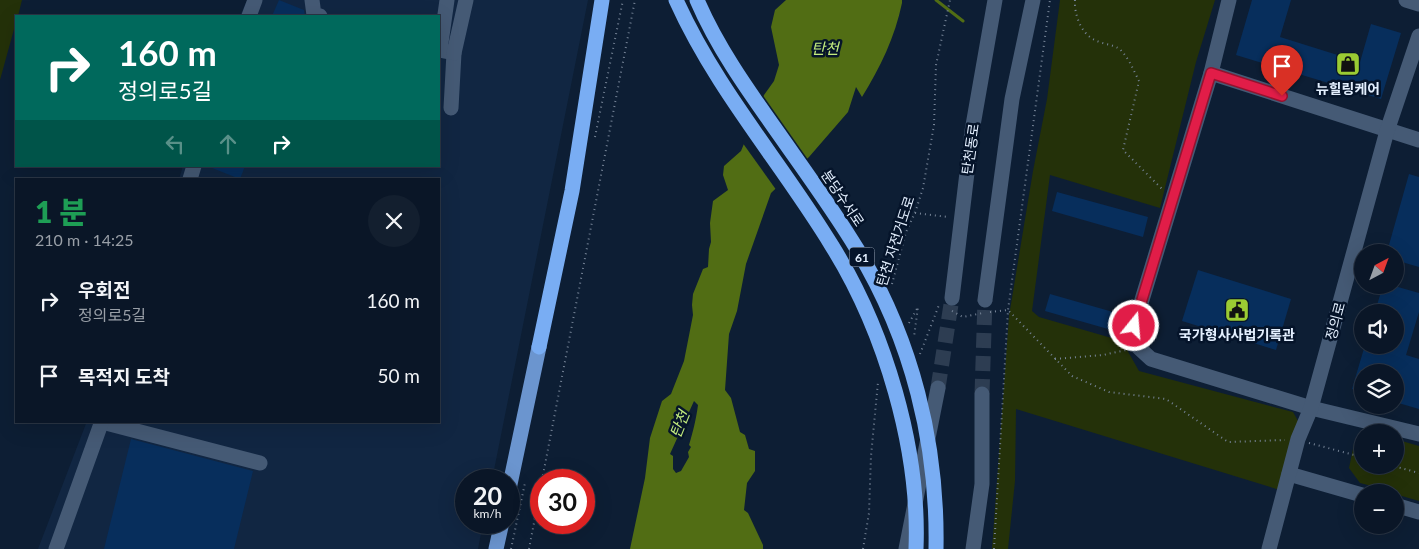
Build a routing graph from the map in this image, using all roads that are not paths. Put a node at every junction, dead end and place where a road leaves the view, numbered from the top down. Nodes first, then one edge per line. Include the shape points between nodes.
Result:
1 (255, 0) edge
2 (312, 0) edge
3 (447, 0) edge
4 (466, 0) edge
5 (595, 0) edge
6 (602, 0) edge
7 (676, 0) edge
8 (697, 0) edge
9 (995, 0) edge
10 (1033, 0) edge
11 (1228, 0) edge
12 (1406, 0) edge
13 (1419, 4) edge
14 (249, 15) edge
15 (314, 15) edge
16 (1419, 36) edge
17 (444, 51) edge
18 (1211, 73) junction
19 (451, 108) dead end
20 (1387, 131) junction
21 (1419, 140) edge
22 (985, 300) tunnel mouth
23 (946, 302) tunnel mouth
24 (539, 347) junction
25 (938, 388) tunnel mouth
26 (982, 394) tunnel mouth
27 (1311, 408) junction
28 (102, 423) edge
29 (106, 423) edge
30 (1419, 434) edge
31 (260, 463) dead end
32 (513, 469) edge
33 (1289, 474) junction
34 (1354, 493) edge
35 (1404, 508) edge
36 (1419, 512) edge
37 (499, 534) edge
38 (56, 549) edge
39 (496, 549) edge
40 (906, 549) edge
41 (916, 549) edge
42 (936, 549) edge
43 (973, 549) edge
44 (1269, 549) edge

1 - 14 street
2 - 15 street
3 - 17 street
4 - 17 street
5 - 24 highway via 539,326
6 - 24 highway via 572,191
7 - 41 highway, 61, bridge via 701,51 832,245 859,295 900,407 915,486
8 - 42 highway, 분당수서로 / 61, bridge via 716,39 749,92 857,249 900,334 925,421 933,472
9 - 23 street, 탄천동로
10 - 22 street via 1012,99
11 - 18 street
12 - 13 street
16 - 20 street, 정의로
17 - 19 street
18 - 20 street
18 - 27 street via 1134,326 1138,347 1151,359
20 - 21 street
20 - 27 street, 정의로
24 - 32 main road
25 - 40 street
26 - 43 street via 982,484
27 - 30 street
27 - 33 street, 정의로 via 1298,439
28 - 38 street
29 - 31 street
33 - 34 street
33 - 44 street, 정의로
35 - 36 street
37 - 39 main road

